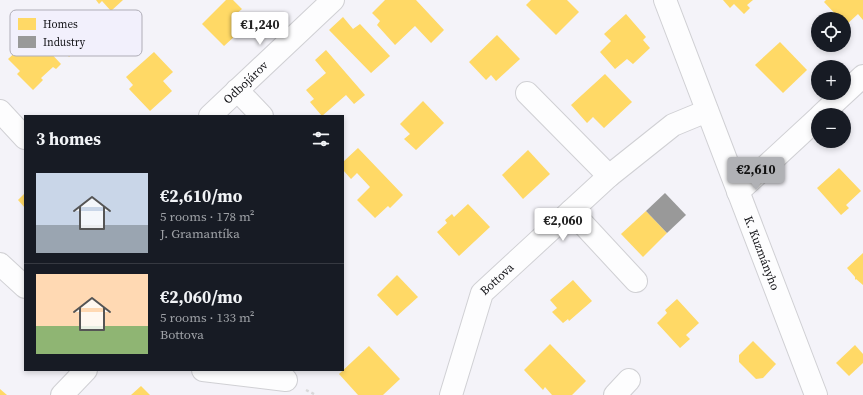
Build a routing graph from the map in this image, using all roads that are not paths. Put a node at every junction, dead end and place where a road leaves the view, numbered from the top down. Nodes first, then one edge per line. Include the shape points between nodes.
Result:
1 (333, 0) edge
2 (664, 0) edge
3 (863, 76) edge
4 (237, 90) junction
5 (527, 93) dead end
6 (829, 108) edge
7 (0, 111) edge
8 (707, 111) junction
9 (211, 115) edge
10 (261, 115) edge
11 (811, 124) edge
12 (24, 137) edge
13 (609, 176) junction
14 (738, 192) junction
15 (571, 211) junction
16 (0, 264) edge
17 (636, 281) dead end
18 (24, 286) edge
19 (85, 371) edge
20 (211, 371) edge
21 (286, 380) dead end
22 (629, 380) dead end
23 (62, 395) edge
24 (451, 395) edge
25 (614, 395) edge
26 (816, 395) edge

1 - 4 street, Odbojárov
2 - 8 street, K. Kuzmányho
3 - 6 street
4 - 9 street, Odbojárov
4 - 10 street
5 - 13 street
7 - 12 street
8 - 13 street, Bottova via 672,125
8 - 14 street, K. Kuzmányho
11 - 14 street
13 - 15 street, Bottova
14 - 26 street, K. Kuzmányho
15 - 17 street
15 - 24 street, Bottova via 482,293
16 - 18 street
19 - 23 street
20 - 21 street
22 - 25 street

